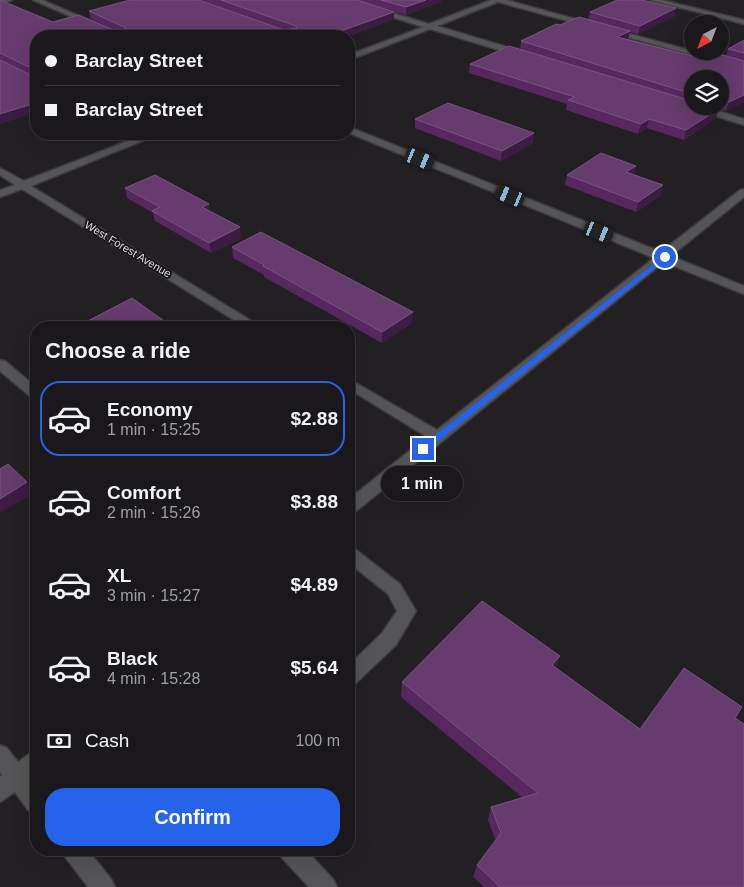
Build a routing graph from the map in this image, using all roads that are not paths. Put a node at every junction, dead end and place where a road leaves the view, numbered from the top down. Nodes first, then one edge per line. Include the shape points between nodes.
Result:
1 (9, 0) edge
2 (36, 0) edge
3 (344, 0) edge
4 (497, 0) edge
5 (653, 0) edge
6 (0, 2) edge
7 (744, 22) edge
8 (430, 26) junction
9 (108, 30) edge
10 (355, 55) edge
11 (529, 57) edge
12 (744, 67) edge
13 (721, 115) edge
14 (744, 122) edge
15 (355, 132) edge
16 (134, 140) edge
17 (0, 171) edge
18 (22, 185) junction
19 (0, 194) edge
20 (743, 194) edge
21 (665, 257) junction
22 (744, 290) edge
23 (245, 321) edge
24 (0, 364) edge
25 (355, 387) edge
26 (30, 389) edge
27 (438, 437) junction
28 (355, 503) edge
29 (355, 559) edge
30 (355, 671) edge
31 (0, 756) edge
32 (30, 766) edge
33 (16, 777) junction
34 (0, 791) edge
35 (30, 794) edge
36 (79, 856) edge
37 (296, 856) edge
38 (103, 887) edge
39 (325, 887) edge

1 - 6 street
2 - 9 street
3 - 8 street
4 - 8 street
4 - 12 street
5 - 7 street
8 - 10 street
8 - 11 street
13 - 14 street
15 - 21 street
16 - 18 street
17 - 18 street, West Forest Avenue
18 - 19 street
18 - 23 street, West Forest Avenue
20 - 21 street
21 - 22 street
21 - 27 street
24 - 26 street
25 - 27 street
27 - 28 street
29 - 30 street via 394,589 407,611 389,639
31 - 33 street
32 - 33 street
33 - 34 street
33 - 35 street
36 - 38 street
37 - 39 street

